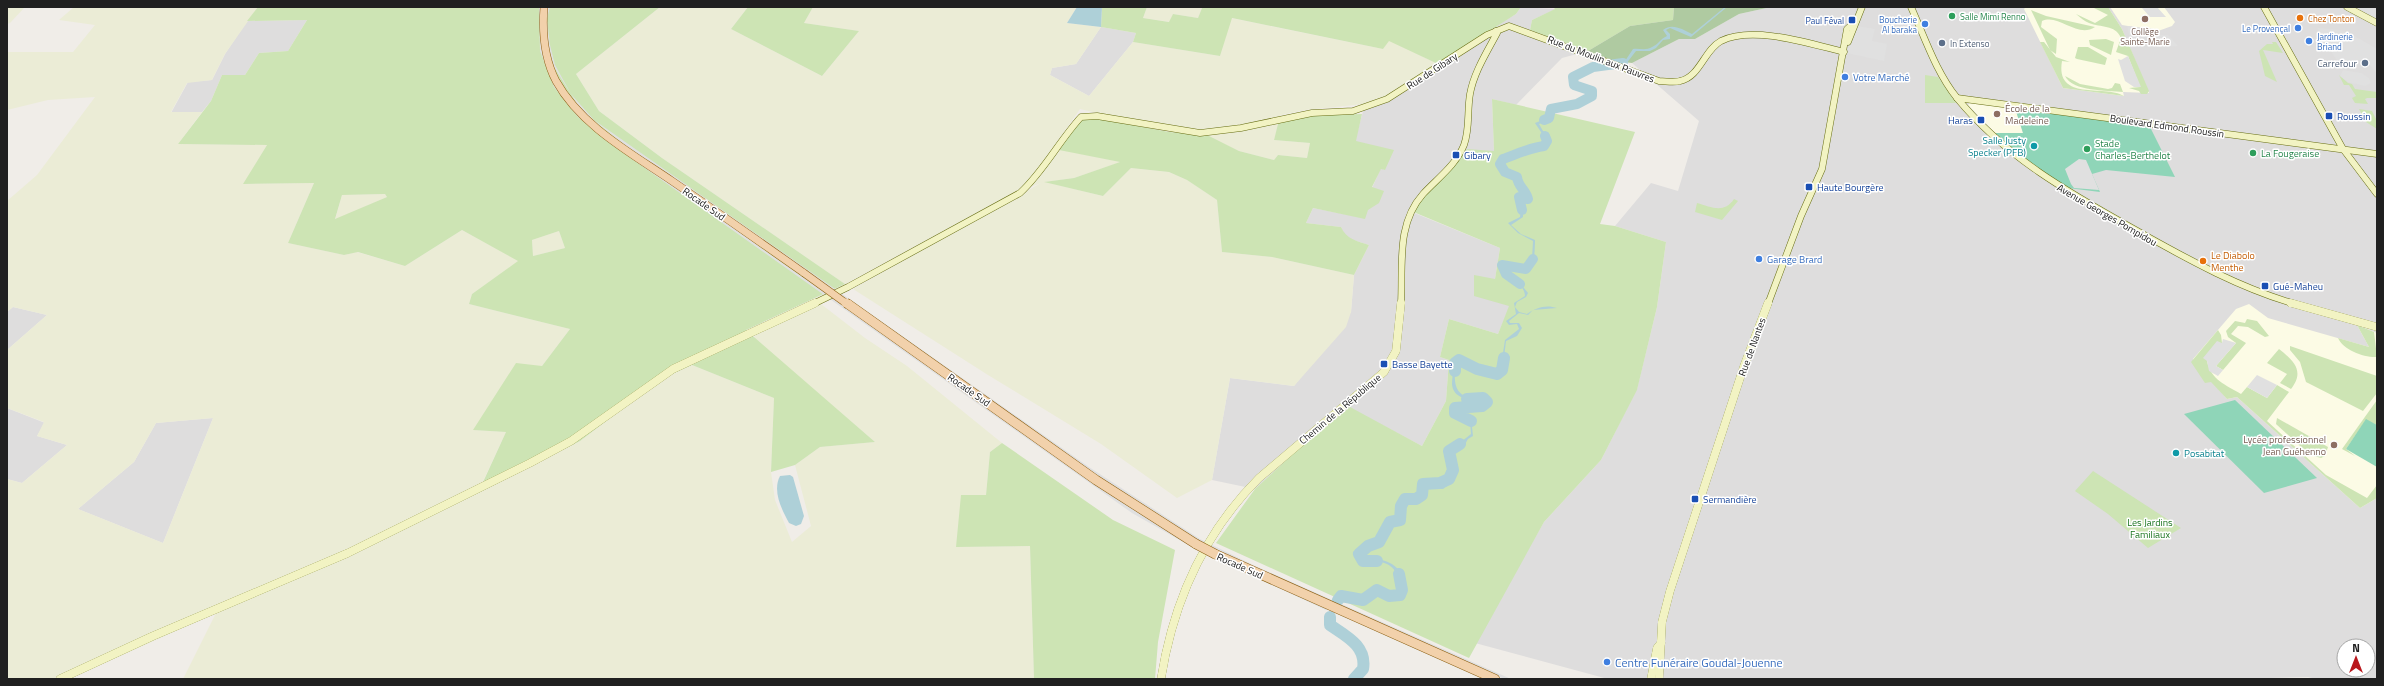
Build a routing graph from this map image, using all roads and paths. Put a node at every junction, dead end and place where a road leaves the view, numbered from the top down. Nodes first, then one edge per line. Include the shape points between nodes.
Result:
1 (544, 7) edge
2 (1862, 7) edge
3 (1911, 7) edge
4 (2264, 7) edge
5 (2347, 7) edge
6 (2377, 23) edge
7 (1509, 26) joint
8 (1496, 30) junction
9 (1844, 52) junction
10 (1957, 98) junction
11 (2343, 149) junction
12 (2356, 151) junction
13 (2377, 154) edge
14 (2352, 162) junction
15 (2377, 194) edge
16 (2377, 327) edge
17 (1661, 643) junction
18 (1491, 678) edge
19 (60, 679) edge
20 (1161, 679) edge
21 (1651, 679) edge
22 (1659, 679) edge

1 - 18 main road, Rocade Sud, bridge via 543,36 548,61 562,90 583,115 636,157 1096,480 1196,544
2 - 9 street, Rue de Nantes
3 - 10 street, Avenue Georges Pompidou via 1941,75
4 - 11 street
5 - 6 street
7 - 8 street, Rue de Gibary
7 - 9 street, Rue du Moulin aux Pauvres via 1659,81 1683,80 1700,66 1707,52 1717,44 1735,37 1786,39
8 - 19 street, Rue de Gibary via 1404,90 1370,107 1353,111 1312,113 1241,128 1200,133 1097,116 1081,117 1067,132 1030,184 1020,193 848,287 673,369 571,441 341,555
8 - 20 street, Chemin de la République via 1497,33 1483,58 1470,93 1462,149 1424,194 1405,222 1395,357 1378,378 1267,469 1229,512 1210,539 1183,592 1171,629
9 - 17 street, Rue de Nantes via 1822,169 1801,216 1744,366 1670,591 1662,622
10 - 11 street, Boulevard Edmond Roussin
10 - 16 street, Avenue Georges Pompidou via 2000,144 2051,182 2184,259 2213,274 2264,294
11 - 12 street, Boulevard Edmond Roussin
11 - 14 street
12 - 13 street, Boulevard Edmond Roussin
12 - 14 street
14 - 15 street
17 - 21 street, Rue de Nantes via 1657,648
17 - 22 street, Rue de Nantes

